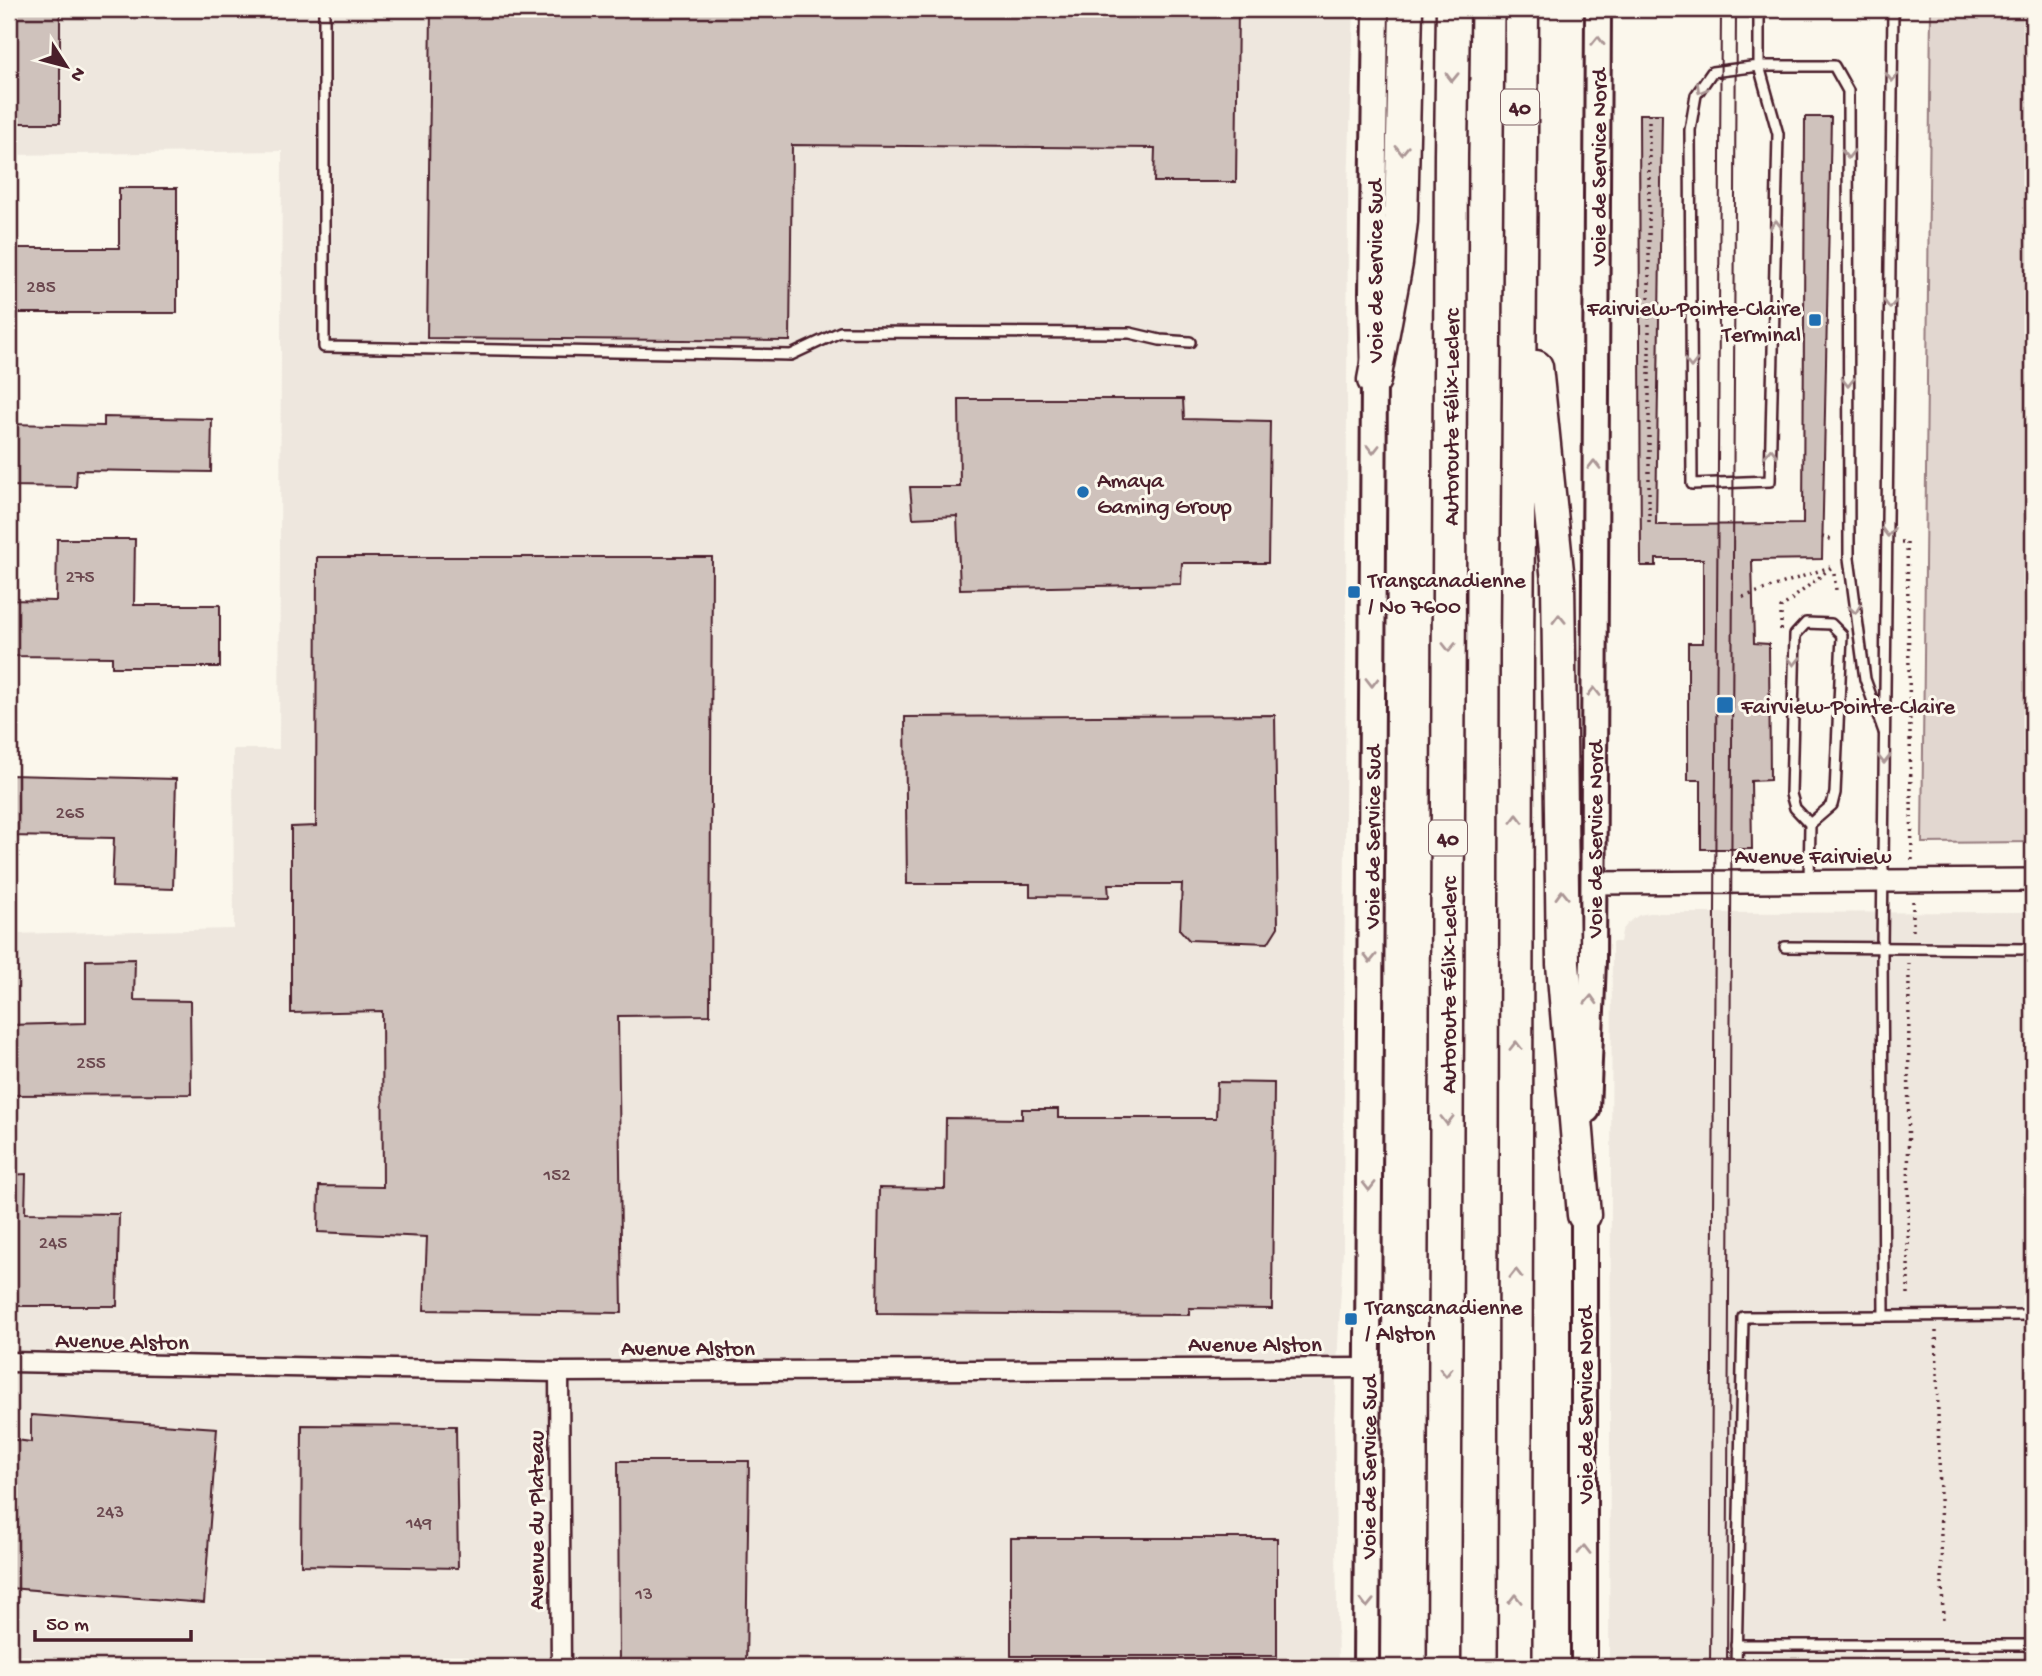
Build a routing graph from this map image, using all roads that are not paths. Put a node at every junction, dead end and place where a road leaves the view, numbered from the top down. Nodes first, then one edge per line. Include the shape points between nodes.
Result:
1 (324, 9) edge
2 (1376, 9) edge
3 (1406, 9) edge
4 (1453, 9) edge
5 (1522, 9) edge
6 (1598, 9) edge
7 (1759, 9) edge
8 (1893, 9) edge
9 (1759, 66) junction
10 (1520, 205) junction
11 (1191, 342) dead end
12 (1374, 380) junction
13 (1884, 732) junction
14 (1810, 824) junction
15 (1885, 880) junction
16 (2033, 880) edge
17 (1809, 881) junction
18 (1593, 883) junction
19 (1785, 947) dead end
20 (1882, 947) junction
21 (2033, 948) edge
22 (1584, 1215) junction
23 (2033, 1315) edge
24 (1884, 1316) junction
25 (9, 1362) edge
26 (1368, 1368) junction
27 (559, 1372) junction
28 (1736, 1645) junction
29 (2033, 1645) edge
30 (561, 1667) edge
31 (1366, 1667) edge
32 (1444, 1667) edge
33 (1515, 1667) edge
34 (1584, 1667) edge
35 (1736, 1667) edge

1 - 11 lane via 324,347 791,355 840,332 1130,333
2 - 12 main road, Voie de Service Sud
3 -> 12 highway via 1401,221
4 -> 32 highway, Autoroute Félix-Leclerc / 40
5 - 10 highway, 40
18 -> 6 main road, Voie de Service Nord
7 - 9 lane
8 -> 13 lane
9 -> 9 lane via 1712,72 1696,95 1690,130 1692,484 1770,481 1778,134
9 -> 13 lane via 1834,66 1848,91 1849,558 1865,679
22 -> 10 highway via 1563,964 1558,581
33 -> 10 highway, 40
12 -> 26 main road, Voie de Service Sud
13 -> 15 lane
14 -> 14 lane via 1832,806 1835,793 1842,635 1831,624 1806,623 1795,635 1791,794 1795,808
14 - 17 lane
15 - 16 street, Avenue Fairview
15 - 17 street, Avenue Fairview
15 - 20 lane
17 - 18 street, Avenue Fairview
22 -> 18 main road, Voie de Service Nord
19 - 20 lane
20 - 21 lane
20 - 24 lane
34 -> 22 main road, Voie de Service Nord
23 - 24 lane
24 - 28 lane via 1743,1317
25 - 27 street, Avenue Alston
26 - 27 street, Avenue Alston
26 -> 31 main road, Voie de Service Sud
27 - 30 street, Avenue du Plateau
28 - 29 lane
28 - 35 lane

